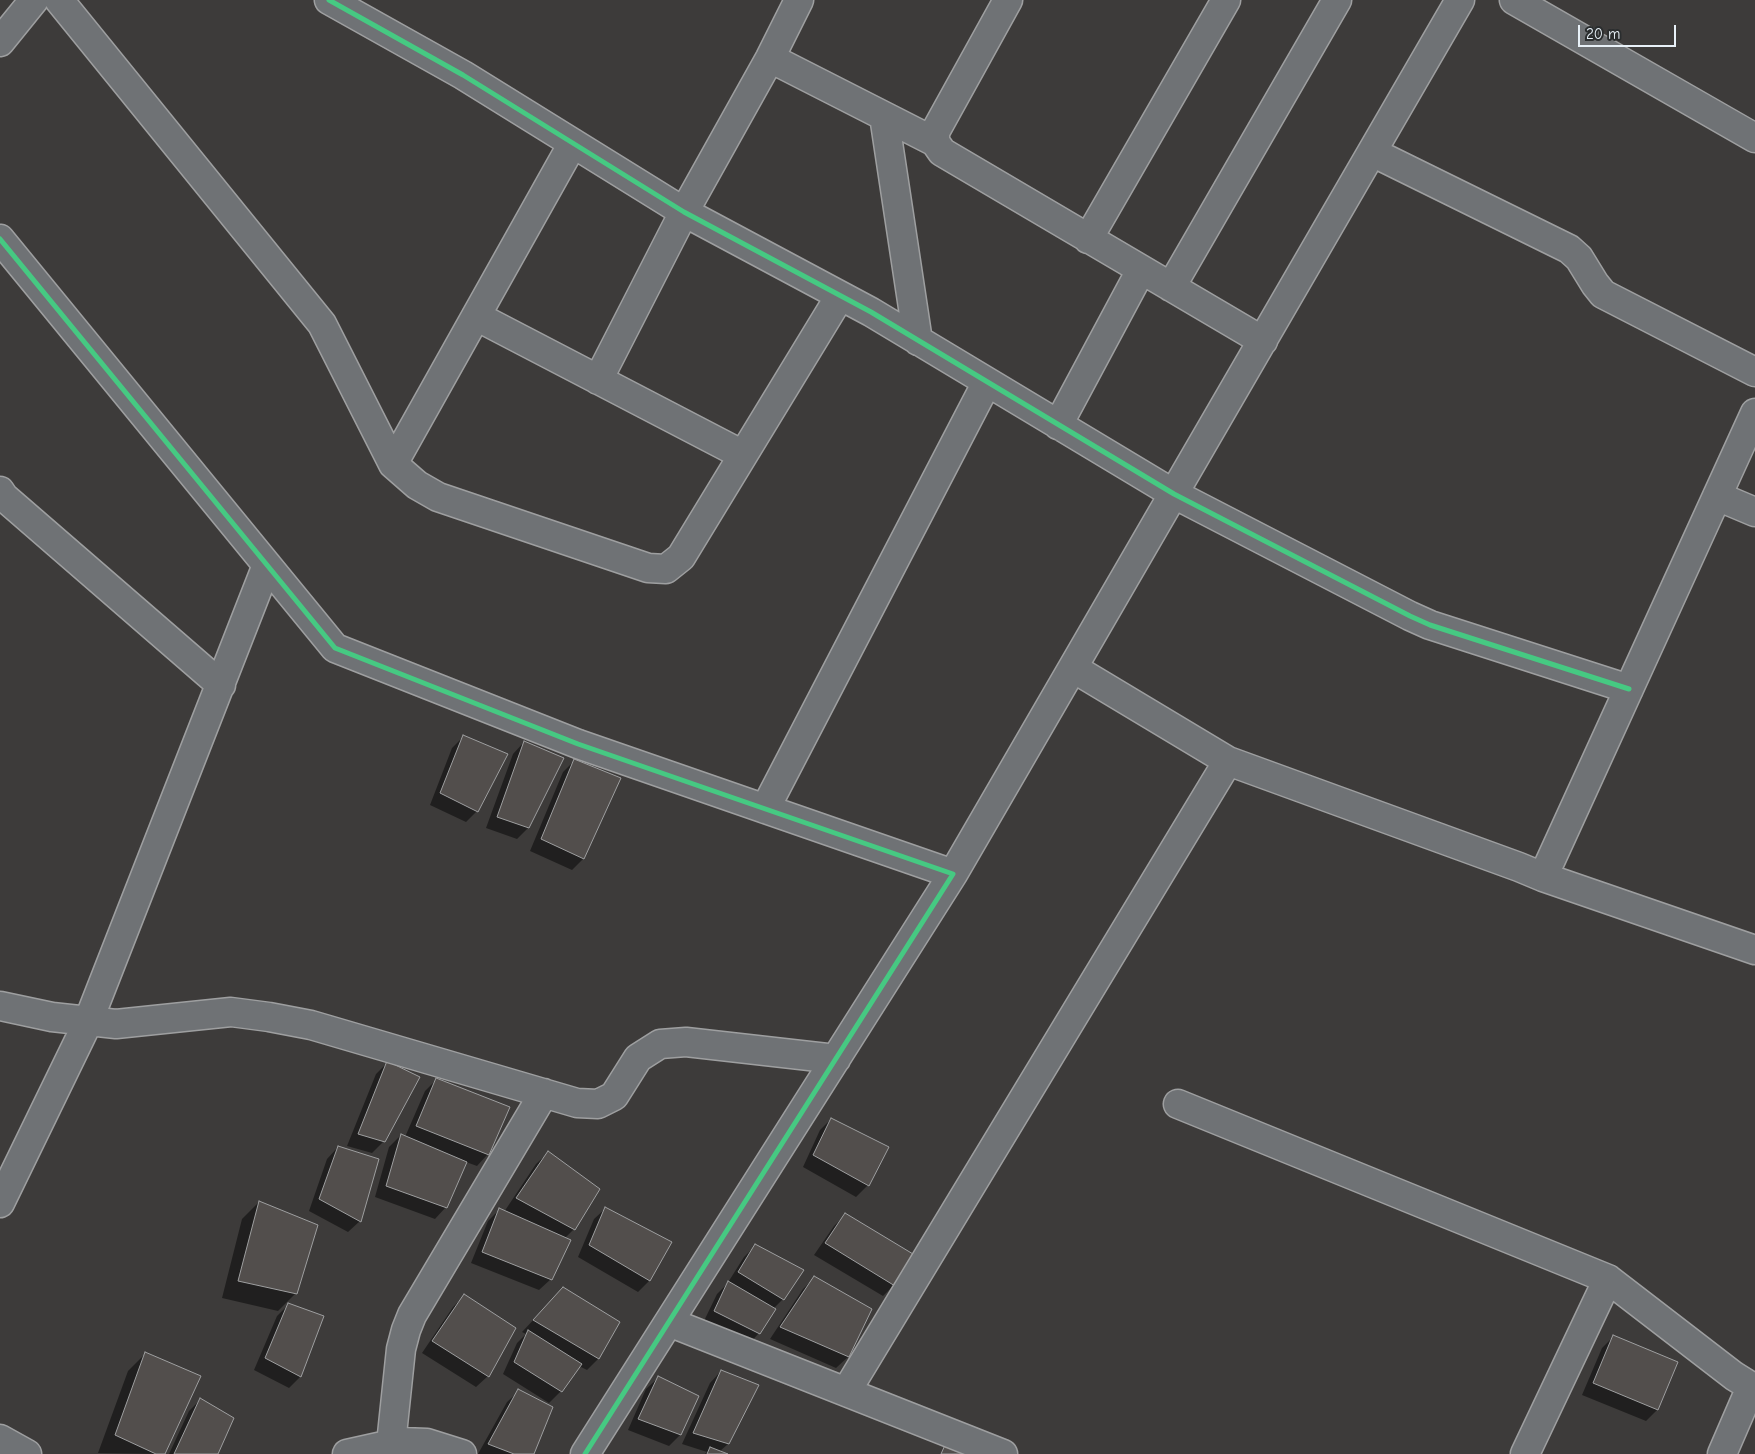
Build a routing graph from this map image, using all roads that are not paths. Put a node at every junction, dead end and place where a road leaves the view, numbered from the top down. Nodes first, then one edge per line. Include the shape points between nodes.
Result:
1 (34, 0) edge
2 (59, 0) edge
3 (329, 0) edge
4 (799, 0) edge
5 (1008, 0) edge
6 (1226, 0) edge
7 (1337, 0) edge
8 (1460, 0) edge
9 (1514, 0) edge
10 (0, 42) edge
11 (770, 58) junction
12 (884, 116) junction
13 (1755, 138) edge
14 (935, 142) junction
15 (573, 143) junction
16 (1372, 152) junction
17 (684, 212) junction
18 (0, 239) edge
19 (1088, 239) junction
20 (1141, 270) junction
21 (1171, 287) junction
22 (840, 296) junction
23 (476, 316) junction
24 (918, 341) junction
25 (1262, 341) junction
26 (1755, 372) edge
27 (598, 380) junction
28 (987, 382) junction
29 (1755, 413) edge
30 (1058, 425) junction
31 (743, 455) junction
32 (393, 464) junction
33 (1174, 494) junction
34 (1717, 496) junction
35 (1, 498) edge
36 (1755, 512) edge
37 (267, 565) junction
38 (1073, 668) junction
39 (220, 685) junction
40 (1629, 688) junction
41 (1228, 761) junction
42 (765, 809) junction
43 (953, 874) junction
44 (1543, 877) junction
45 (1755, 950) edge
46 (0, 1006) edge
47 (88, 1022) junction
48 (836, 1059) junction
49 (544, 1093) junction
50 (1178, 1104) dead end
51 (8, 1166) edge
52 (0, 1203) edge
53 (1608, 1278) junction
54 (669, 1322) junction
55 (1753, 1388) edge
56 (846, 1392) junction
57 (0, 1439) edge
58 (392, 1444) junction
59 (27, 1454) edge
60 (347, 1454) edge
61 (462, 1454) edge
62 (585, 1454) edge
63 (1003, 1454) edge
64 (1525, 1454) edge
65 (1722, 1454) edge

1 - 10 street
2 - 32 street via 322,324
3 - 15 street
4 - 11 street
5 - 14 street via 935,132
6 - 19 street
7 - 21 street
8 - 16 street
9 - 13 street
11 - 12 street
11 - 17 street
12 - 14 street
12 - 24 street
14 - 19 street via 954,160
15 - 17 street
15 - 23 street
16 - 25 street
16 - 26 street via 1569,248 1603,294
17 - 22 street
17 - 27 street
18 - 37 street
19 - 20 street
20 - 21 street
20 - 30 street
21 - 25 street
22 - 24 street
22 - 31 street
23 - 27 street
23 - 32 street
24 - 28 street
25 - 33 street
27 - 31 street
28 - 30 street
28 - 42 street
29 - 34 street
30 - 33 street
31 - 32 street via 681,557 666,569 648,568 438,497 417,485
33 - 38 street
33 - 40 street via 1416,619
34 - 36 street
34 - 40 street
35 - 39 street
37 - 39 street
37 - 42 street via 336,648 578,744
38 - 41 street
38 - 43 street
39 - 47 street
40 - 44 street
41 - 44 street
41 - 56 street
42 - 43 street
43 - 48 street
44 - 45 street
46 - 47 street
47 - 49 street via 116,1024 231,1012 269,1017 311,1025
47 - 51 street
48 - 49 street via 686,1042 660,1044 638,1058 614,1096 598,1104 577,1103
48 - 54 street
49 - 58 street via 412,1315 401,1348
50 - 53 street
51 - 52 street
53 - 55 street
53 - 64 street
54 - 56 street
54 - 62 street
55 - 65 street
56 - 63 street
57 - 59 street
58 - 60 street
58 - 61 street via 427,1443

